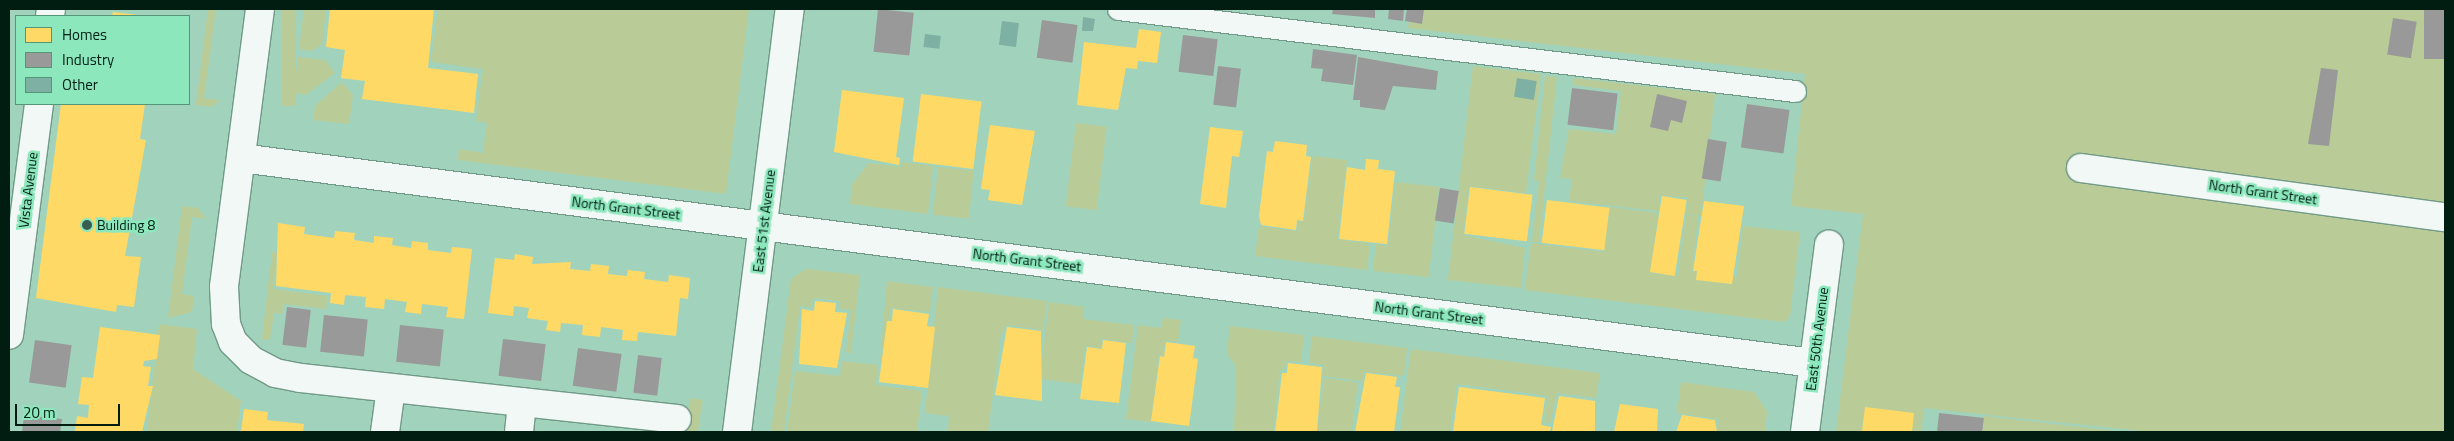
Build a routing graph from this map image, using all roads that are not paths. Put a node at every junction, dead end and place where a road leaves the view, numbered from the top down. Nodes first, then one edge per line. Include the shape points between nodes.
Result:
1 (260, 9) edge
2 (790, 9) edge
3 (1118, 9) edge
4 (1795, 90) dead end
5 (39, 105) edge
6 (241, 158) junction
7 (2082, 168) dead end
8 (2445, 216) edge
9 (763, 226) junction
10 (1829, 245) dead end
11 (9, 335) edge
12 (1814, 363) junction
13 (391, 388) junction
14 (522, 402) junction
15 (677, 420) dead end
16 (386, 432) edge
17 (519, 432) edge
18 (737, 432) edge
19 (1805, 432) edge

1 - 6 street
2 - 9 street, East 51st Avenue
3 - 4 lane
5 - 11 street, Vista Avenue
6 - 9 street, North Grant Street
6 - 13 street via 224,287 224,317 233,342 251,360 275,373
7 - 8 street, North Grant Street
9 - 12 street, North Grant Street
9 - 18 street, East 51st Avenue
10 - 12 street, East 50th Avenue
12 - 19 street, East 50th Avenue
13 - 14 street
13 - 16 street
14 - 15 street
14 - 17 street

